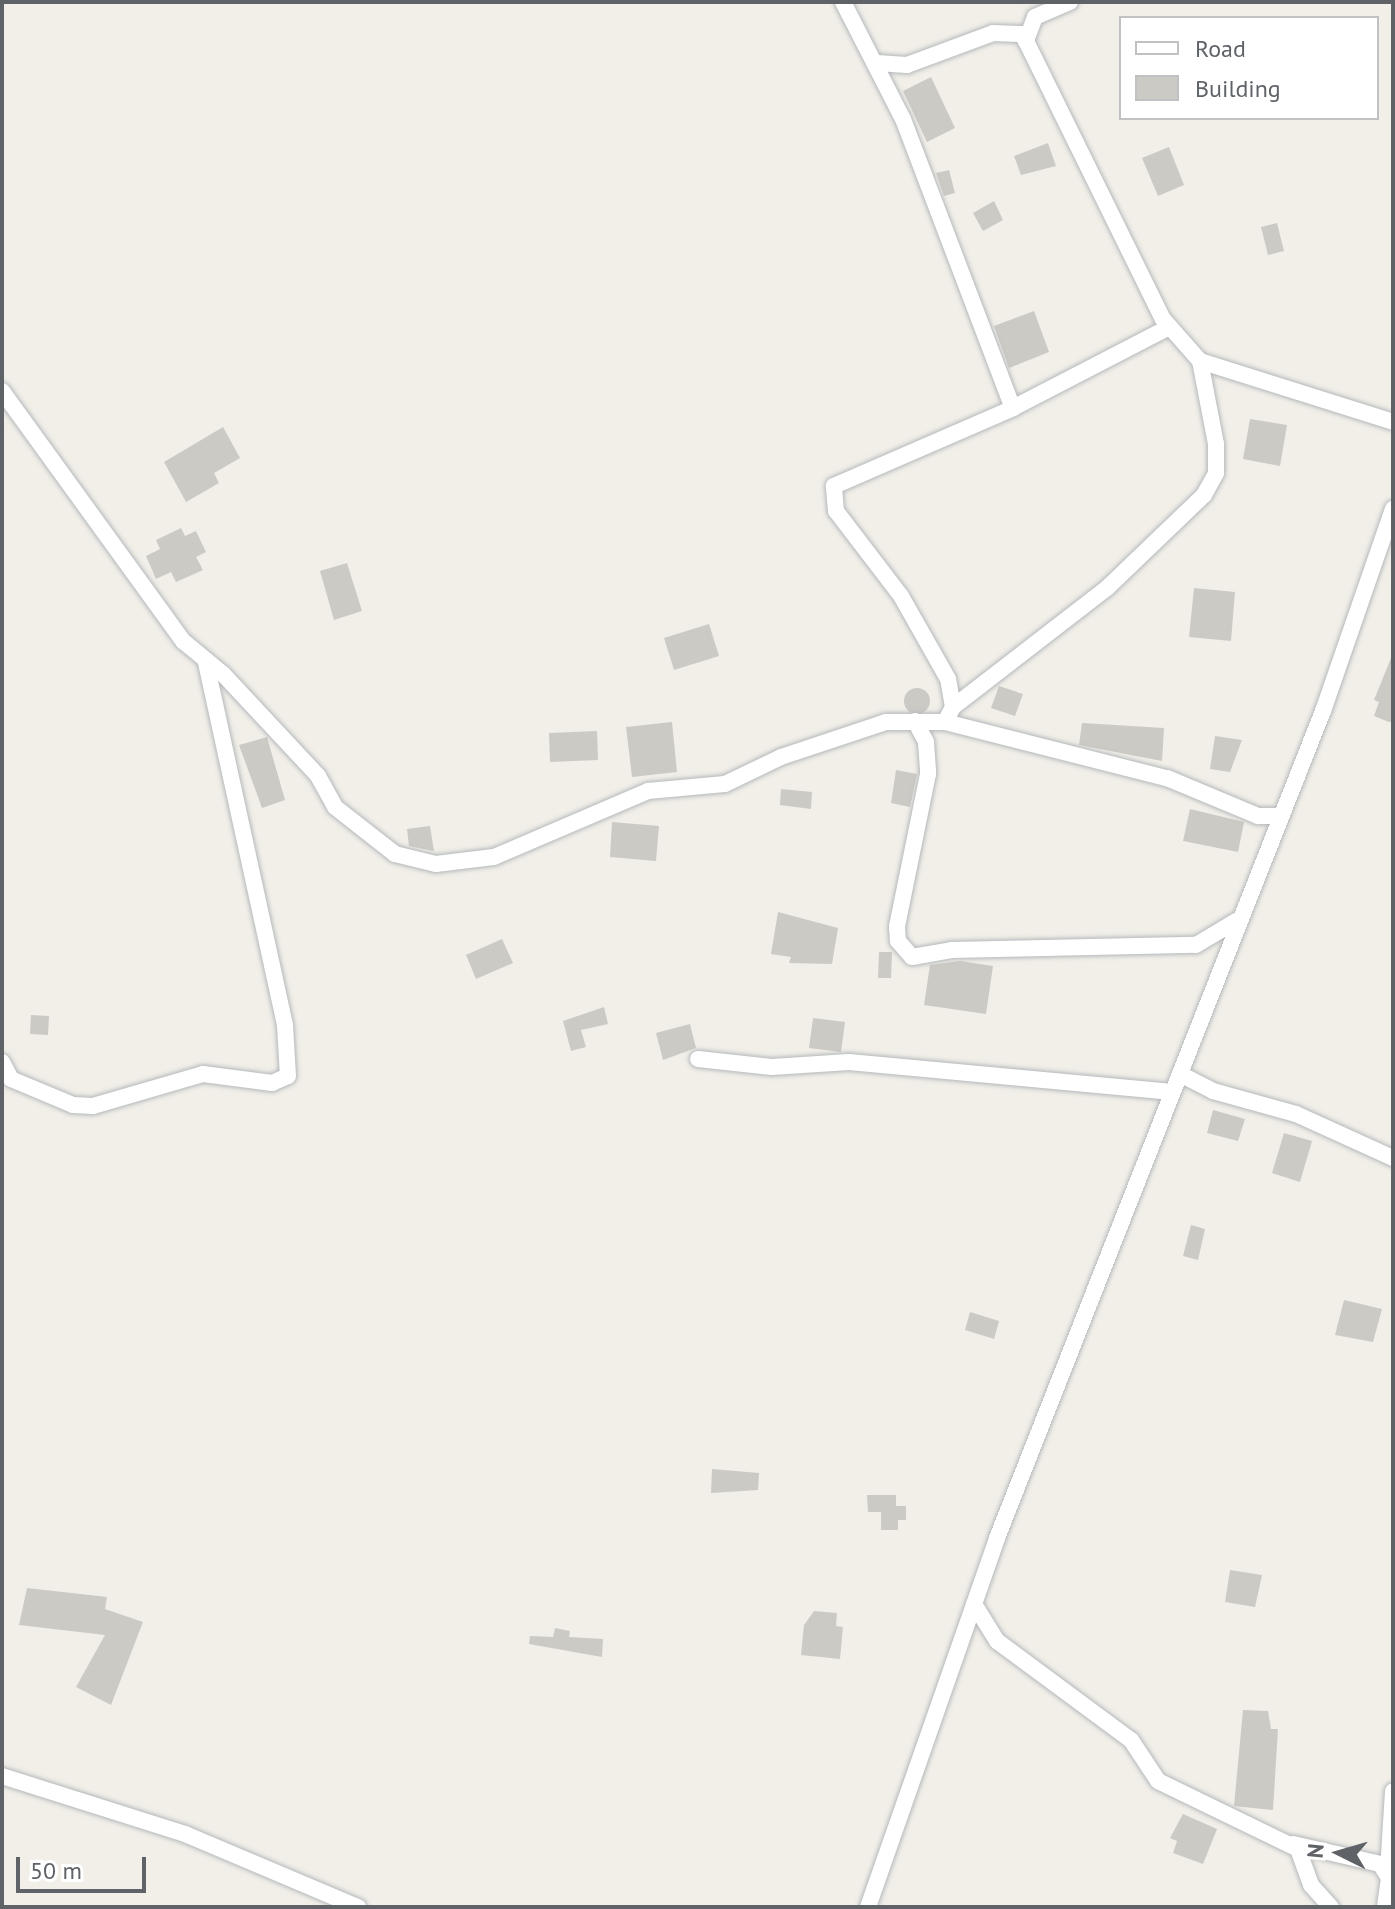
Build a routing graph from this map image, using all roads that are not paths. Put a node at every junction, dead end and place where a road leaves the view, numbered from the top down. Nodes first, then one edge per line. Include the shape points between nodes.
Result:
1 (843, 2) edge
2 (1070, 2) edge
3 (1026, 34) junction
4 (877, 63) junction
5 (1169, 327) junction
6 (1200, 361) junction
7 (2, 391) edge
8 (1013, 408) junction
9 (1393, 422) edge
10 (1393, 509) edge
11 (206, 662) junction
12 (949, 715) junction
13 (915, 721) junction
14 (1280, 816) junction
15 (1236, 921) junction
16 (698, 1059) dead end
17 (2, 1062) edge
18 (1180, 1074) junction
19 (1173, 1092) junction
20 (1393, 1158) edge
21 (974, 1604) junction
22 (2, 1776) edge
23 (1393, 1791) edge
24 (1293, 1844) junction
25 (1388, 1871) junction
26 (358, 1907) edge
27 (868, 1907) edge
28 (1331, 1907) edge
29 (1385, 1907) edge

1 - 4 street
2 - 3 street via 1035,17
3 - 4 street via 993,33 907,65
3 - 5 street
4 - 8 street
5 - 6 street
5 - 8 street
6 - 9 street
6 - 12 street via 1216,444 1216,473 1204,495 1107,588
7 - 11 street via 183,641
8 - 12 street via 841,482 832,495 836,511 901,596 948,679
10 - 14 street
11 - 13 street via 318,776 335,807 395,854 436,864 494,857 540,841 612,802 679,786 725,784 781,757 886,722
11 - 17 street via 285,1025 288,1076 272,1083 203,1074 83,1105 62,1104 21,1084
12 - 13 street
12 - 14 street via 1167,778 1258,816
13 - 15 street via 926,742 928,774 897,927 898,941 912,957 951,950 1196,945
14 - 15 street
15 - 18 street
16 - 19 street via 772,1067 849,1062
18 - 19 street
18 - 20 street via 1224,1095 1296,1114
19 - 21 street
21 - 24 street via 997,1641 1131,1740 1158,1781
21 - 27 street
22 - 26 street via 185,1834
23 - 25 street
24 - 25 street via 1380,1864
24 - 28 street via 1311,1885
25 - 29 street

